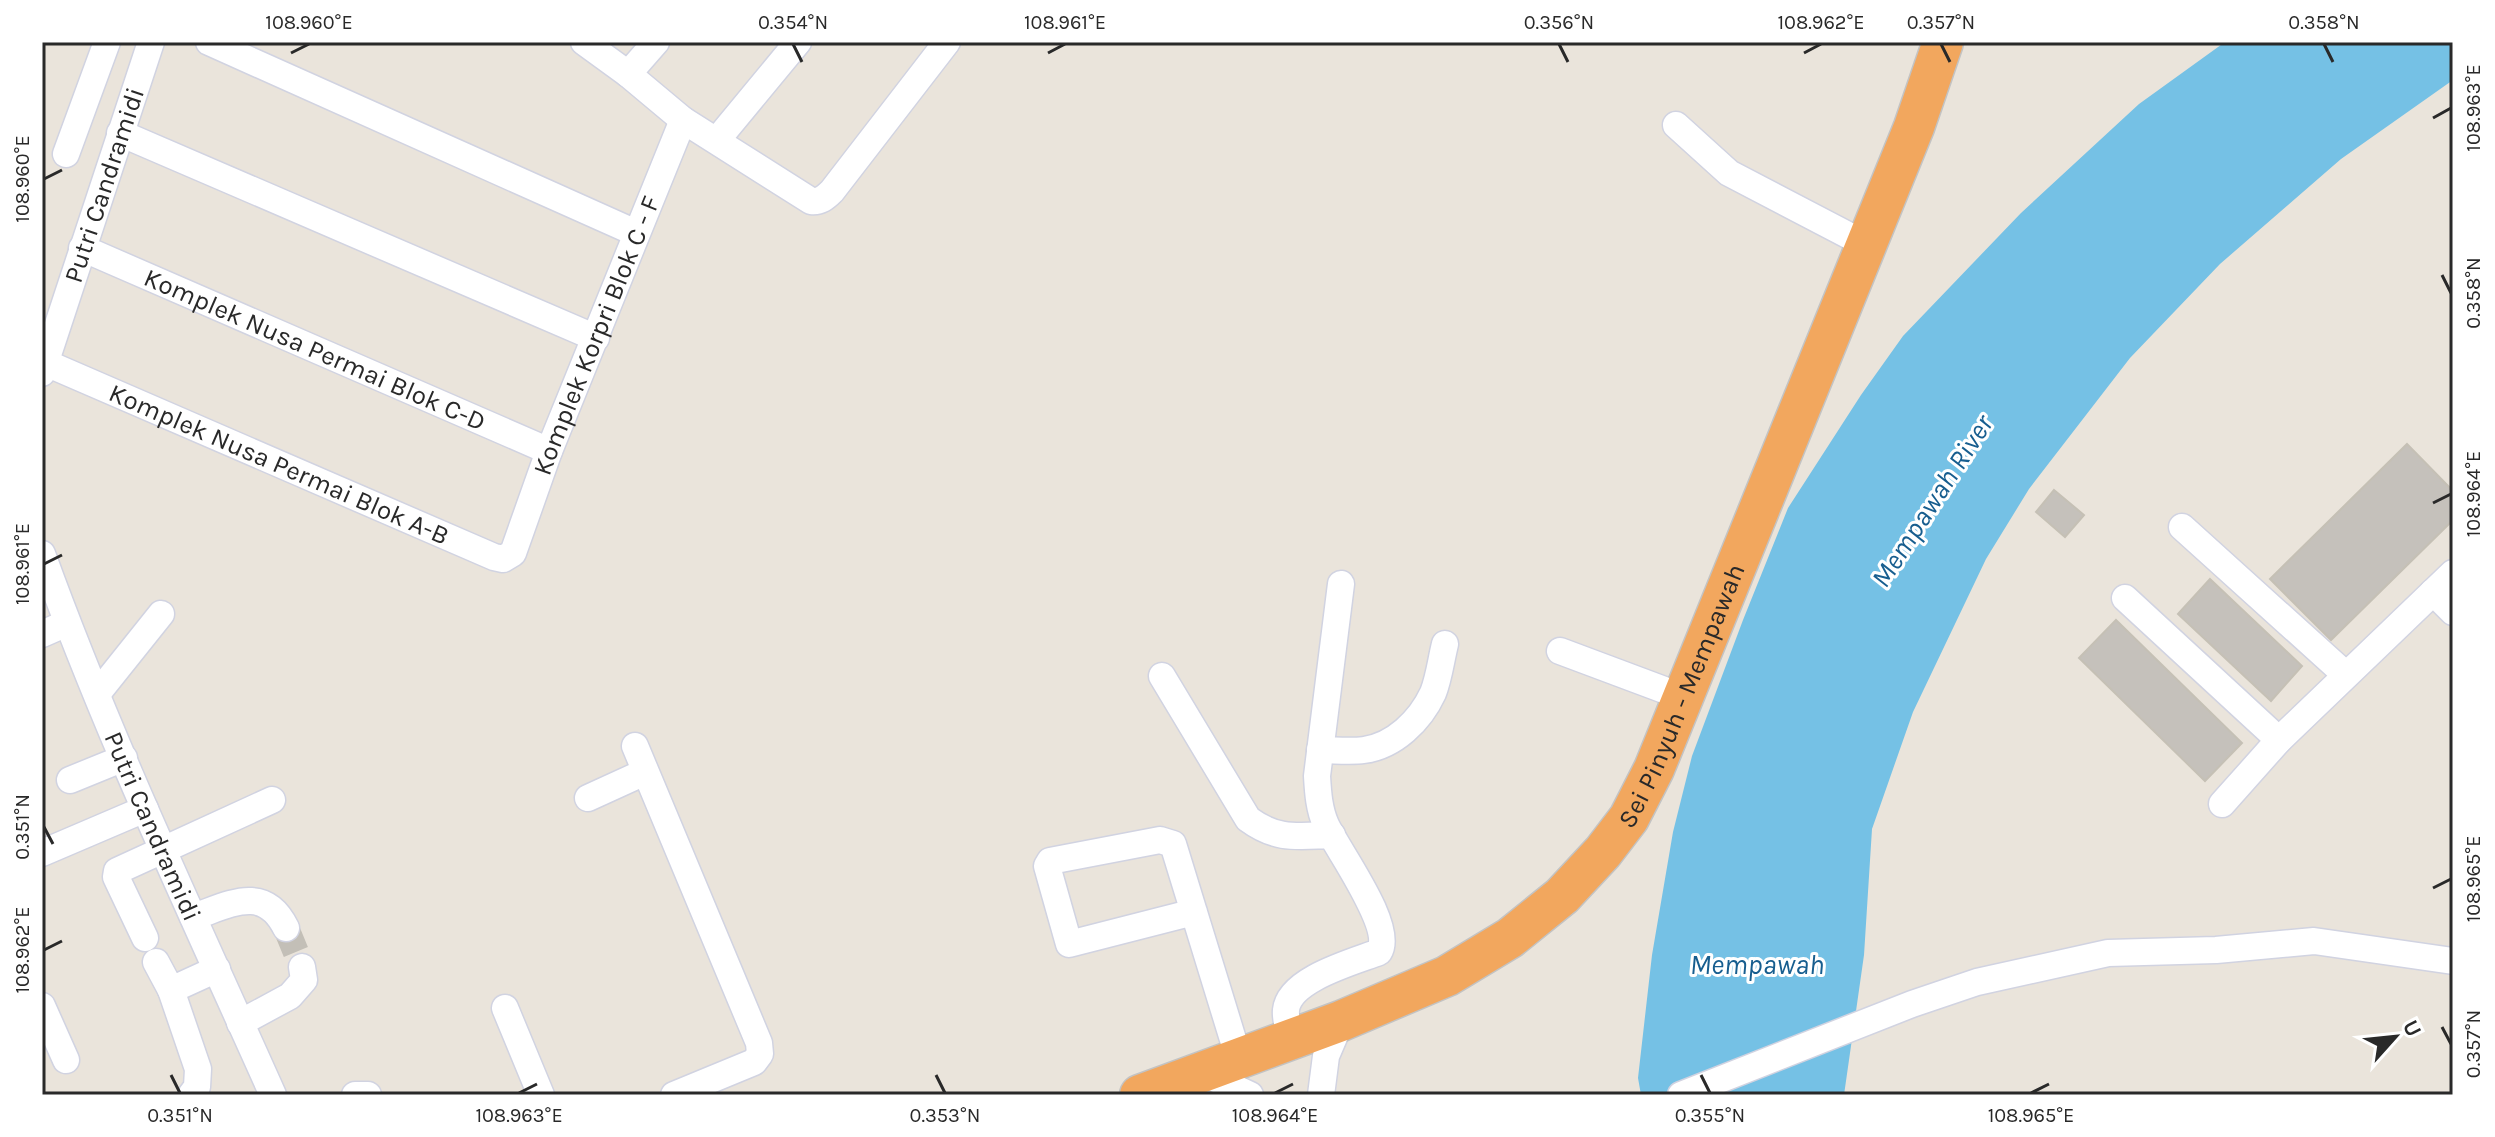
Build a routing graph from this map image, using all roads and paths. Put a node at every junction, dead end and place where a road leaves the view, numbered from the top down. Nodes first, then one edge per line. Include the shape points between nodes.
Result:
1 (107, 42) edge
2 (151, 42) edge
3 (209, 42) edge
4 (584, 42) edge
5 (656, 42) edge
6 (798, 42) edge
7 (947, 42) edge
8 (1943, 42) edge
9 (628, 74) junction
10 (683, 120) junction
11 (1676, 125) dead end
12 (120, 133) junction
13 (717, 140) junction
14 (66, 154) dead end
15 (636, 233) junction
16 (1865, 244) junction
17 (82, 248) junction
18 (596, 338) junction
19 (44, 368) edge
20 (549, 451) junction
21 (2182, 527) dead end
22 (513, 553) joint
23 (42, 554) edge
24 (2453, 573) edge
25 (1341, 584) dead end
26 (2433, 592) junction
27 (2125, 598) dead end
28 (2453, 612) edge
29 (161, 614) dead end
30 (67, 623) junction
31 (42, 634) edge
32 (1445, 644) dead end
33 (1560, 651) dead end
34 (2346, 675) junction
35 (1162, 676) dead end
36 (97, 694) junction
37 (1683, 697) junction
38 (2279, 740) junction
39 (635, 746) dead end
40 (1320, 750) junction
41 (124, 758) junction
42 (645, 772) junction
43 (70, 780) dead end
44 (588, 798) dead end
45 (272, 800) dead end
46 (2222, 804) dead end
47 (145, 809) junction
48 (1332, 835) junction
49 (163, 850) junction
50 (42, 853) edge
51 (1194, 912) junction
52 (193, 917) junction
53 (286, 928) tunnel mouth
54 (2453, 961) edge
55 (302, 967) dead end
56 (217, 969) junction
57 (171, 990) junction
58 (42, 1006) edge
59 (505, 1008) dead end
60 (1341, 1021) junction
61 (240, 1023) junction
62 (1293, 1040) junction
63 (66, 1060) dead end
64 (1243, 1085) edge
65 (1144, 1094) edge
66 (191, 1095) edge
67 (273, 1095) edge
68 (355, 1095) edge
69 (368, 1095) edge
70 (541, 1095) edge
71 (674, 1095) edge
72 (1321, 1095) edge
73 (1681, 1095) edge

1 - 14 street
2 - 12 street, Putri Candramidi
3 - 15 street
4 - 9 street
5 - 9 street
6 - 13 street
7 - 13 street via 822,200 811,201
8 - 16 highway, Sei Pinyuh - Mempawah
9 - 10 street
10 - 13 street
10 - 15 street, Komplek Korpri Blok C - F
11 - 16 street via 1729,173
12 - 17 street, Putri Candramidi
12 - 18 street
15 - 18 street, Komplek Korpri Blok C - F
16 - 37 highway, Sei Pinyuh - Mempawah
17 - 19 street, Putri Candramidi
17 - 20 street, Komplek Nusa Permai Blok C-D
18 - 20 street, Komplek Korpri Blok C - F
19 - 22 street, Komplek Nusa Permai Blok A-B via 494,557
20 - 22 street, Komplek Korpri Blok C - F
21 - 34 street
23 - 30 street, Putri Candramidi
24 - 26 street
25 - 40 street
26 - 28 street
26 - 34 street
27 - 38 street
29 - 36 street
30 - 31 street
30 - 36 street, Putri Candramidi
32 - 40 street via 1433,692 1401,733 1361,751
33 - 37 street
34 - 38 street
35 - 48 street via 1248,819 1283,836
36 - 41 street, Putri Candramidi
37 - 60 highway, Sei Pinyuh - Mempawah via 1629,818 1562,896 1510,938 1447,976
38 - 46 street
39 - 42 street
40 - 48 street via 1319,801
41 - 43 street
41 - 47 street, Putri Candramidi
42 - 44 street
42 - 71 street via 760,1054 754,1062
45 - 49 street
47 - 49 street, Putri Candramidi
47 - 50 street
48 - 62 street via 1375,915 1382,946 1299,988 1286,1009
49 - 52 street, Putri Candramidi
49 - 57 street via 117,871 116,877
51 - 51 street via 1069,944 1047,866 1050,861 1167,841 1173,844
51 - 64 street
52 - 53 street via 244,899 271,906
52 - 56 street, Putri Candramidi
54 - 73 street via 2314,941 2108,953 1977,982
55 - 61 street via 304,980 290,996
56 - 57 street
56 - 61 street, Putri Candramidi
57 - 66 street via 198,1069
58 - 63 street
59 - 70 street
60 - 62 highway, Sei Pinyuh - Mempawah
60 - 72 street via 1326,1056
61 - 67 street, Putri Candramidi
62 - 64 highway, Sei Pinyuh - Mempawah
64 - 65 highway, Sei Pinyuh - Mempawah via 1201,1072
68 - 69 street

